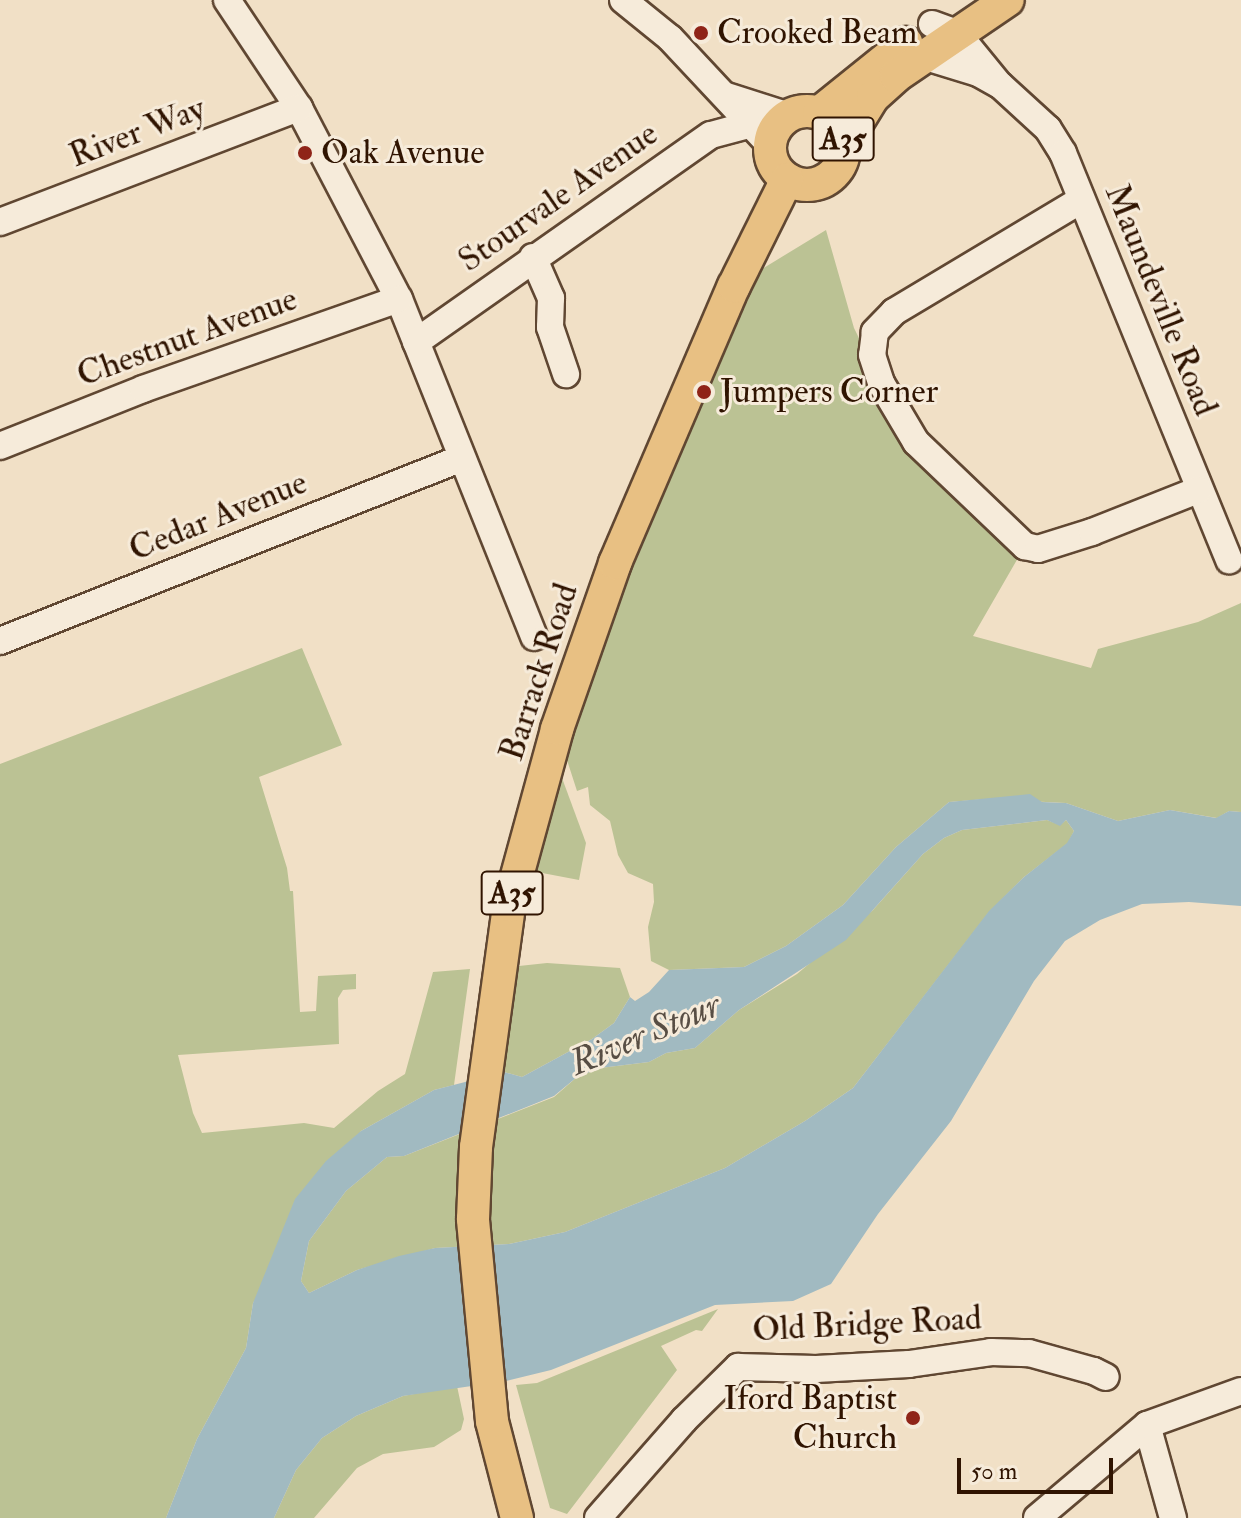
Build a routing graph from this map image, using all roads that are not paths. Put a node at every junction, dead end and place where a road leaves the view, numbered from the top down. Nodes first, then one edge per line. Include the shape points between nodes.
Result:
1 (227, 0) edge
2 (623, 0) edge
3 (973, 0) edge
4 (1008, 0) edge
5 (945, 28) junction
6 (923, 56) junction
7 (989, 79) junction
8 (727, 96) junction
9 (299, 108) junction
10 (804, 114) junction
11 (759, 135) junction
12 (844, 144) junction
13 (787, 179) junction
14 (1081, 200) junction
15 (0, 222) edge
16 (533, 257) junction
17 (399, 299) junction
18 (416, 342) junction
19 (566, 374) dead end
20 (0, 446) edge
21 (462, 458) junction
22 (1198, 490) junction
23 (1229, 560) dead end
24 (534, 637) dead end
25 (0, 641) edge
26 (1106, 1377) dead end
27 (1241, 1391) edge
28 (1147, 1425) junction
29 (517, 1518) edge
30 (598, 1518) edge
31 (1037, 1518) edge
32 (1173, 1518) edge

1 - 9 street
2 - 8 street
3 - 5 main road, A35
4 - 5 main road, A35
5 - 6 main road, A35
5 - 7 street, Maundeville Road
5 - 10 main road, A35 via 874,66
6 - 7 street, Maundeville Road
6 - 12 main road, A35 via 873,97
7 - 14 street, Maundeville Road via 1048,129
8 - 10 street
8 - 11 street
9 - 15 street, River Way
9 - 17 street
10 - 11 main road, A35
10 - 12 main road, A35 via 836,125
11 - 13 main road, A35
11 - 16 street, Stourvale Avenue via 711,135
12 - 13 main road, A35 via 837,171 827,180 799,185
13 - 29 main road, Barrack Road / A35 via 734,286 615,563 565,707 509,905 476,1147 473,1219 492,1421
14 - 22 street, Maundeville Road
14 - 22 street via 894,312 875,332 872,355 881,383 916,442 1025,546 1038,549 1092,532
16 - 18 street, Stourvale Avenue
16 - 19 street via 551,298 550,327
17 - 18 street
17 - 20 street, Chestnut Avenue via 143,389
18 - 21 street
21 - 24 street
21 - 25 street, Cedar Avenue
22 - 23 street, Maundeville Road
26 - 30 street, Old Bridge Road via 1029,1353 1004,1352 909,1364 738,1367
27 - 28 street
28 - 31 street
28 - 32 street

